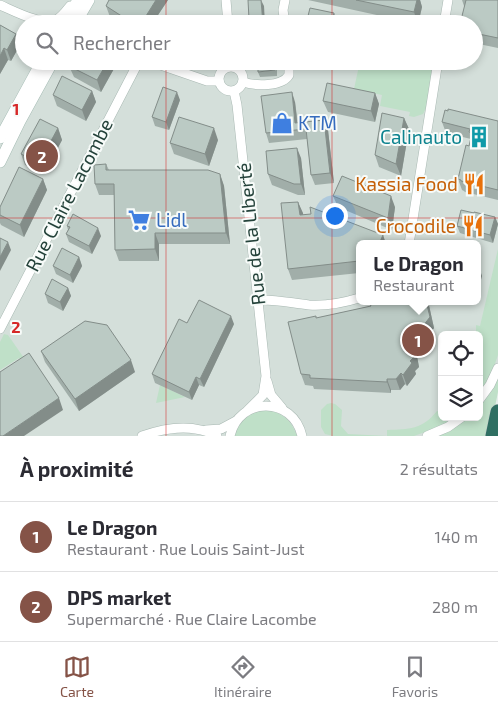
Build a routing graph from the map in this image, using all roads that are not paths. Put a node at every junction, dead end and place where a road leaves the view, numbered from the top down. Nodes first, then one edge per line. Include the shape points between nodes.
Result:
1 (76, 0) edge
2 (89, 0) edge
3 (226, 0) edge
4 (285, 0) edge
5 (448, 0) edge
6 (0, 5) edge
7 (24, 15) edge
8 (62, 15) edge
9 (68, 15) edge
10 (80, 15) edge
11 (227, 15) edge
12 (284, 15) edge
13 (446, 15) edge
14 (37, 70) edge
15 (49, 70) edge
16 (134, 70) edge
17 (175, 70) edge
18 (223, 70) edge
19 (240, 70) edge
20 (288, 70) edge
21 (437, 70) edge
22 (219, 81) junction
23 (243, 82) junction
24 (234, 91) junction
25 (0, 138) edge
26 (0, 162) edge
27 (409, 240) edge
28 (356, 299) edge
29 (258, 300) junction
30 (0, 329) edge
31 (498, 368) edge
32 (266, 376) junction
33 (483, 395) edge
34 (248, 410) junction
35 (284, 410) junction
36 (498, 412) edge
37 (236, 421) junction
38 (456, 421) edge
39 (203, 430) junction
40 (142, 436) edge
41 (217, 436) edge
42 (230, 436) edge
43 (302, 436) edge
44 (427, 436) edge
45 (493, 436) edge

1 - 8 street
1 - 9 street
2 - 10 street
3 - 11 street
4 - 12 street
5 - 13 street
6 - 7 street
14 - 25 street
15 - 26 street
16 - 30 street, Rue Claire Lacombe
17 - 22 street via 207,81
18 - 22 street
19 - 23 street via 244,76
20 - 23 street via 281,82 256,85
21 - 27 street
22 - 24 street via 224,89
23 - 24 street
24 - 29 street, Rue de la Liberté
28 - 29 street via 317,305
29 - 32 street, Rue de la Liberté
31 - 33 street
32 - 34 street, Rue de la Liberté via 263,395
32 - 35 street, Rue de la Liberté via 271,395
34 - 35 street via 273,406
34 - 37 street, Rue de la Liberté
35 - 43 street, Rue de la Liberté via 297,423
36 - 45 highway
37 - 39 street via 221,429
37 - 42 street
38 - 44 street
39 - 40 street via 178,428
39 - 41 street

